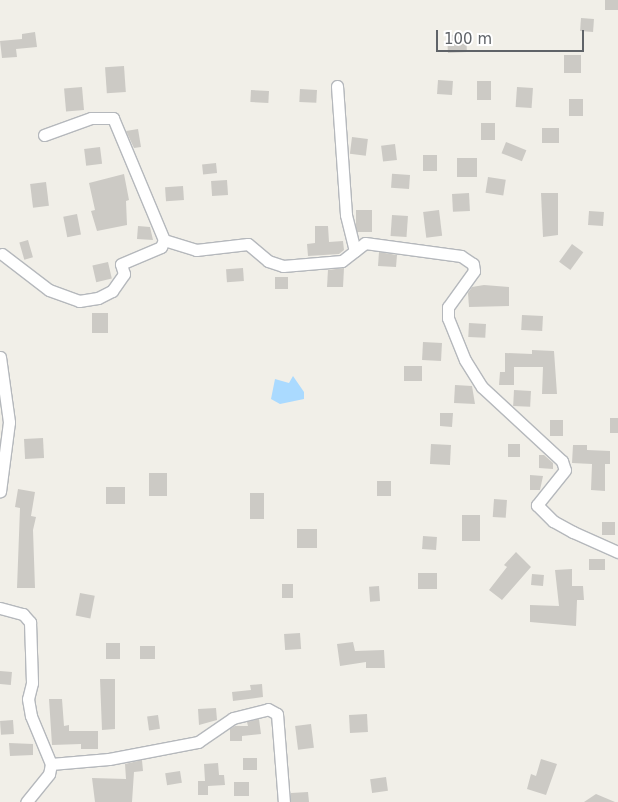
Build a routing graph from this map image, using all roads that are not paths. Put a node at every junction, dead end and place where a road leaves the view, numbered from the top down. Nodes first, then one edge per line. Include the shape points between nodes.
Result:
1 (337, 86) dead end
2 (44, 135) dead end
3 (164, 240) junction
4 (355, 251) junction
5 (0, 256) edge
6 (0, 357) edge
7 (0, 491) edge
8 (618, 552) edge
9 (0, 608) edge
10 (51, 764) junction
11 (26, 802) edge
12 (284, 802) edge

1 - 4 street via 346,215
2 - 3 street via 91,118 113,118
3 - 4 street via 196,250 248,244 268,261 283,266 342,261
3 - 5 street via 161,247 121,264 124,274 121,283 98,298 66,299
4 - 8 street via 362,243 390,248 404,246 452,253 473,264 474,271 448,307 448,318 473,375 502,408 562,461 564,474 537,505 553,521
6 - 7 street via 9,422
9 - 10 street via 23,614 30,622 32,683 28,699 31,716
10 - 11 street via 49,774
10 - 12 street via 109,759 198,742 233,718 268,710 277,714

